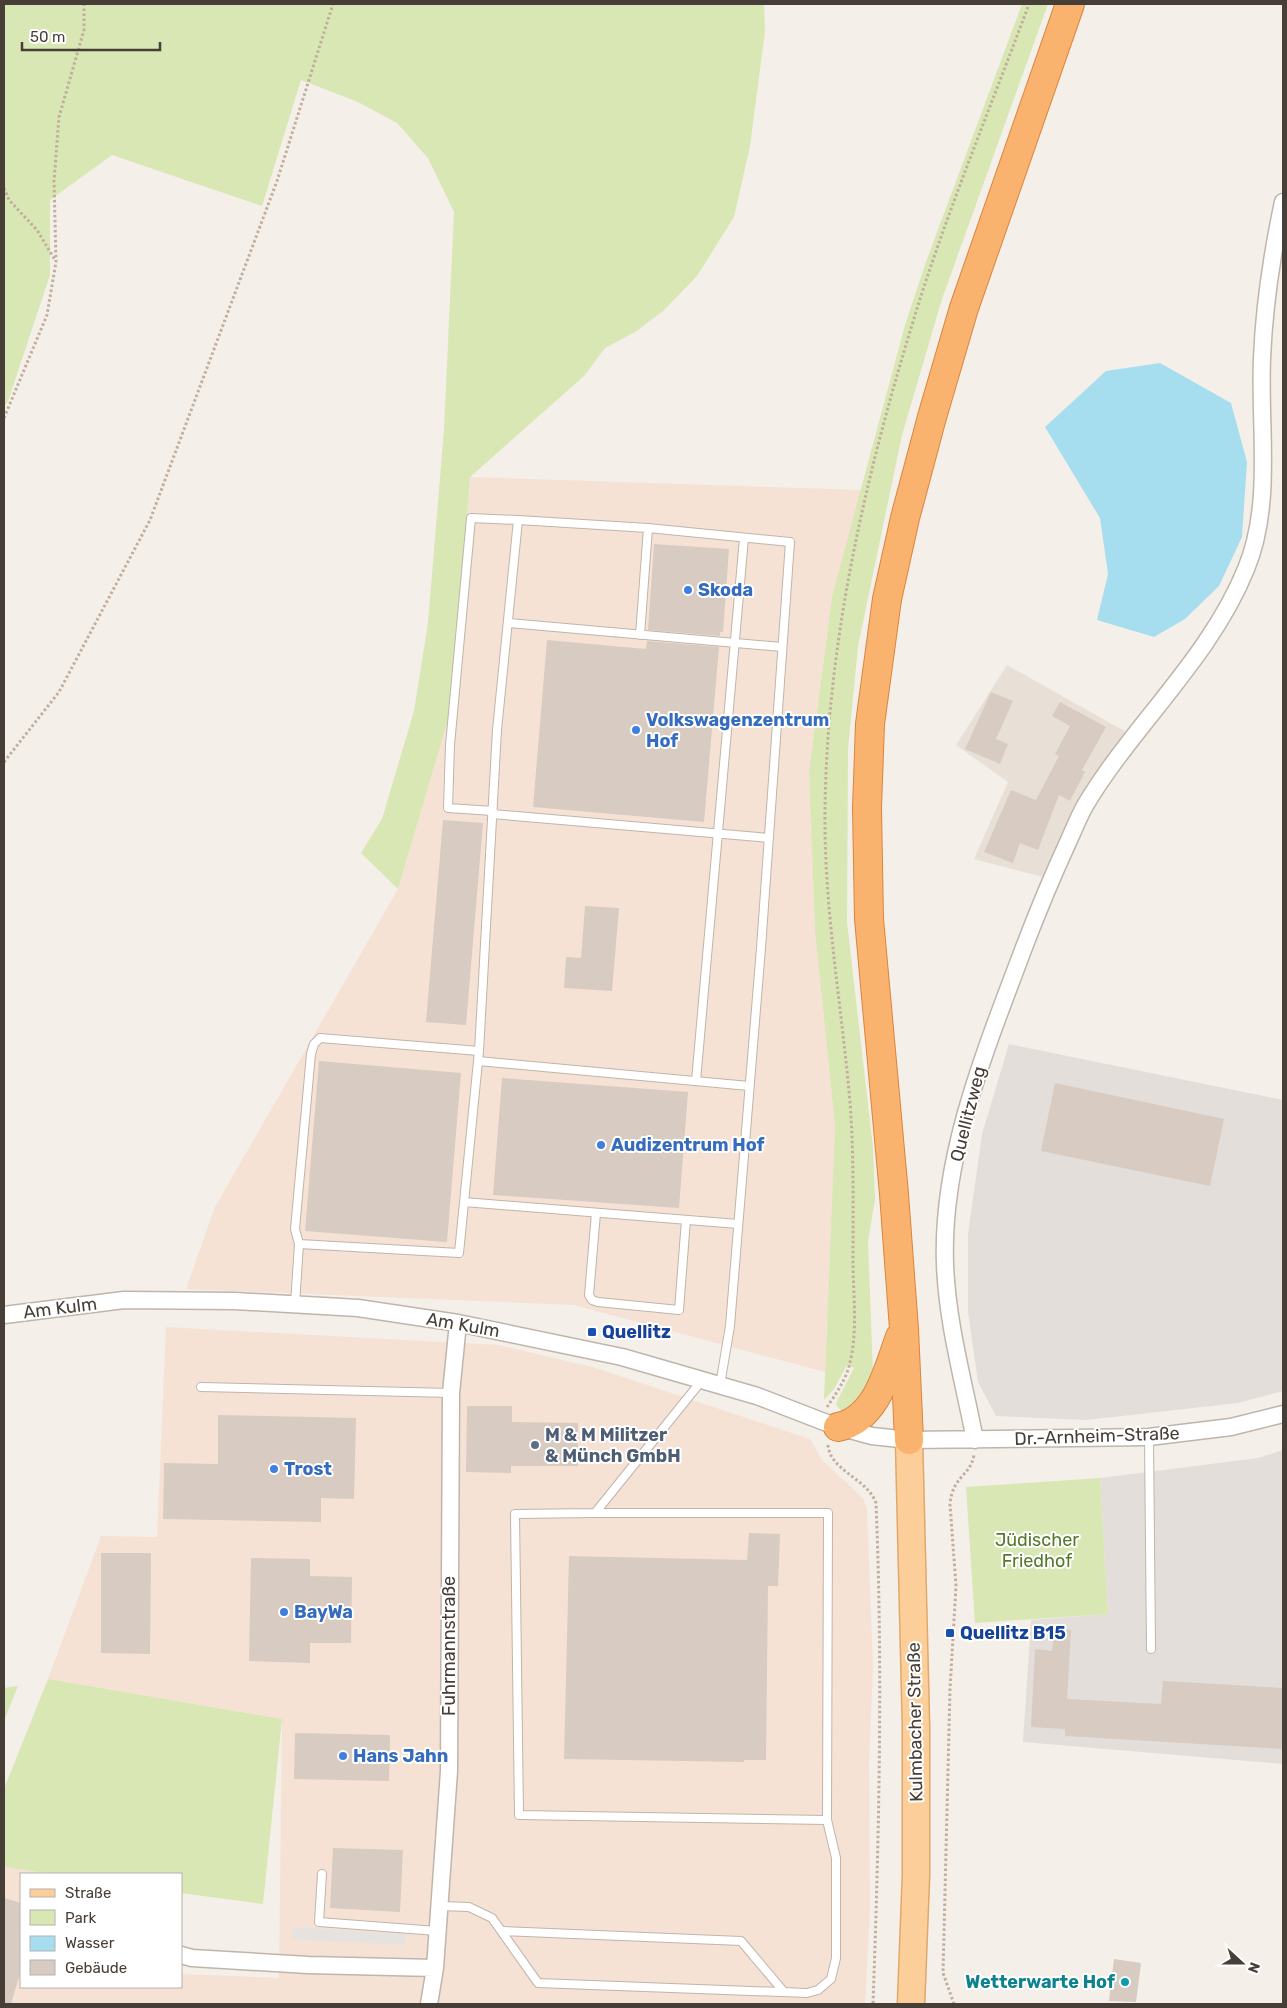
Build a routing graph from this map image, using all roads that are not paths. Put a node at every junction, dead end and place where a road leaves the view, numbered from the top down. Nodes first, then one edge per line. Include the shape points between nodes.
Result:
1 (1070, 4) edge
2 (1283, 202) edge
3 (518, 520) junction
4 (648, 528) junction
5 (744, 538) junction
6 (509, 623) junction
7 (640, 635) junction
8 (735, 644) junction
9 (782, 647) junction
10 (493, 812) junction
11 (720, 833) junction
12 (769, 838) junction
13 (479, 1051) junction
14 (478, 1061) junction
15 (696, 1081) junction
16 (749, 1086) junction
17 (464, 1202) junction
18 (596, 1213) junction
19 (686, 1220) junction
20 (738, 1224) junction
21 (299, 1244) junction
22 (295, 1304) junction
23 (4, 1315) edge
24 (458, 1323) junction
25 (904, 1329) junction
26 (703, 1379) junction
27 (720, 1385) junction
28 (201, 1387) dead end
29 (450, 1393) junction
30 (1283, 1414) edge
31 (835, 1426) junction
32 (1149, 1437) junction
33 (909, 1440) junction
34 (975, 1440) junction
35 (595, 1513) junction
36 (1151, 1649) dead end
37 (827, 1820) junction
38 (322, 1874) dead end
39 (439, 1906) junction
40 (438, 1931) junction
41 (504, 1931) junction
42 (182, 1955) edge
43 (436, 1968) junction
44 (784, 1992) junction
45 (429, 2004) edge
46 (911, 2004) edge

1 - 25 highway via 964,308 932,418 905,518 888,599 870,724 867,808 869,919
2 - 34 street, Quellitzweg via 1269,269 1262,359 1262,484 1257,529 1247,568 1227,608 1181,676 1085,806 1046,888 983,1056 958,1144 948,1208 945,1264 952,1321
3 - 4 lane
3 - 6 lane
3 - 10 lane via 471,518 450,745 448,808
4 - 5 lane
4 - 7 lane
5 - 8 lane
5 - 9 lane via 790,542
6 - 7 lane
6 - 10 lane via 497,730
7 - 8 lane
8 - 9 lane
8 - 11 lane
9 - 12 lane
10 - 11 lane
10 - 13 lane
11 - 12 lane
11 - 15 lane
12 - 16 lane
13 - 14 lane
13 - 21 lane via 320,1038 314,1044 296,1229
14 - 15 lane
14 - 17 lane
15 - 16 lane
16 - 20 lane
17 - 18 lane
17 - 21 lane via 459,1253
18 - 19 lane
18 - 19 lane via 589,1294 592,1300 679,1310
19 - 20 lane
20 - 27 lane via 730,1326
21 - 22 lane
22 - 23 street, Am Kulm via 124,1300
22 - 24 street, Am Kulm via 358,1308
24 - 26 street, Am Kulm via 586,1348
24 - 29 street, Fuhrmannstraße
25 - 31 highway via 872,1404 859,1419
25 - 33 highway
26 - 27 street, Am Kulm
26 - 35 lane
27 - 31 street, Am Kulm
28 - 29 lane
29 - 39 street, Fuhrmannstraße via 449,1771
30 - 32 street, Dr.-Arnheim-Straße via 1231,1427
31 - 33 street, Am Kulm via 872,1436
32 - 34 street, Dr.-Arnheim-Straße
32 - 36 lane
33 - 34 street, Dr.-Arnheim-Straße
33 - 46 main road, Kulmbacher Straße via 916,1728 916,1875
35 - 37 lane via 828,1513
35 - 37 lane via 515,1514 519,1815
37 - 44 lane via 836,1858 836,1958 831,1979 818,1990
38 - 40 lane via 318,1922
39 - 40 street, Fuhrmannstraße
39 - 41 lane via 469,1907 492,1918
40 - 43 street, Fuhrmannstraße
41 - 44 lane via 741,1941
41 - 44 lane via 538,1983
42 - 43 street via 308,1965
43 - 45 street, Fuhrmannstraße

